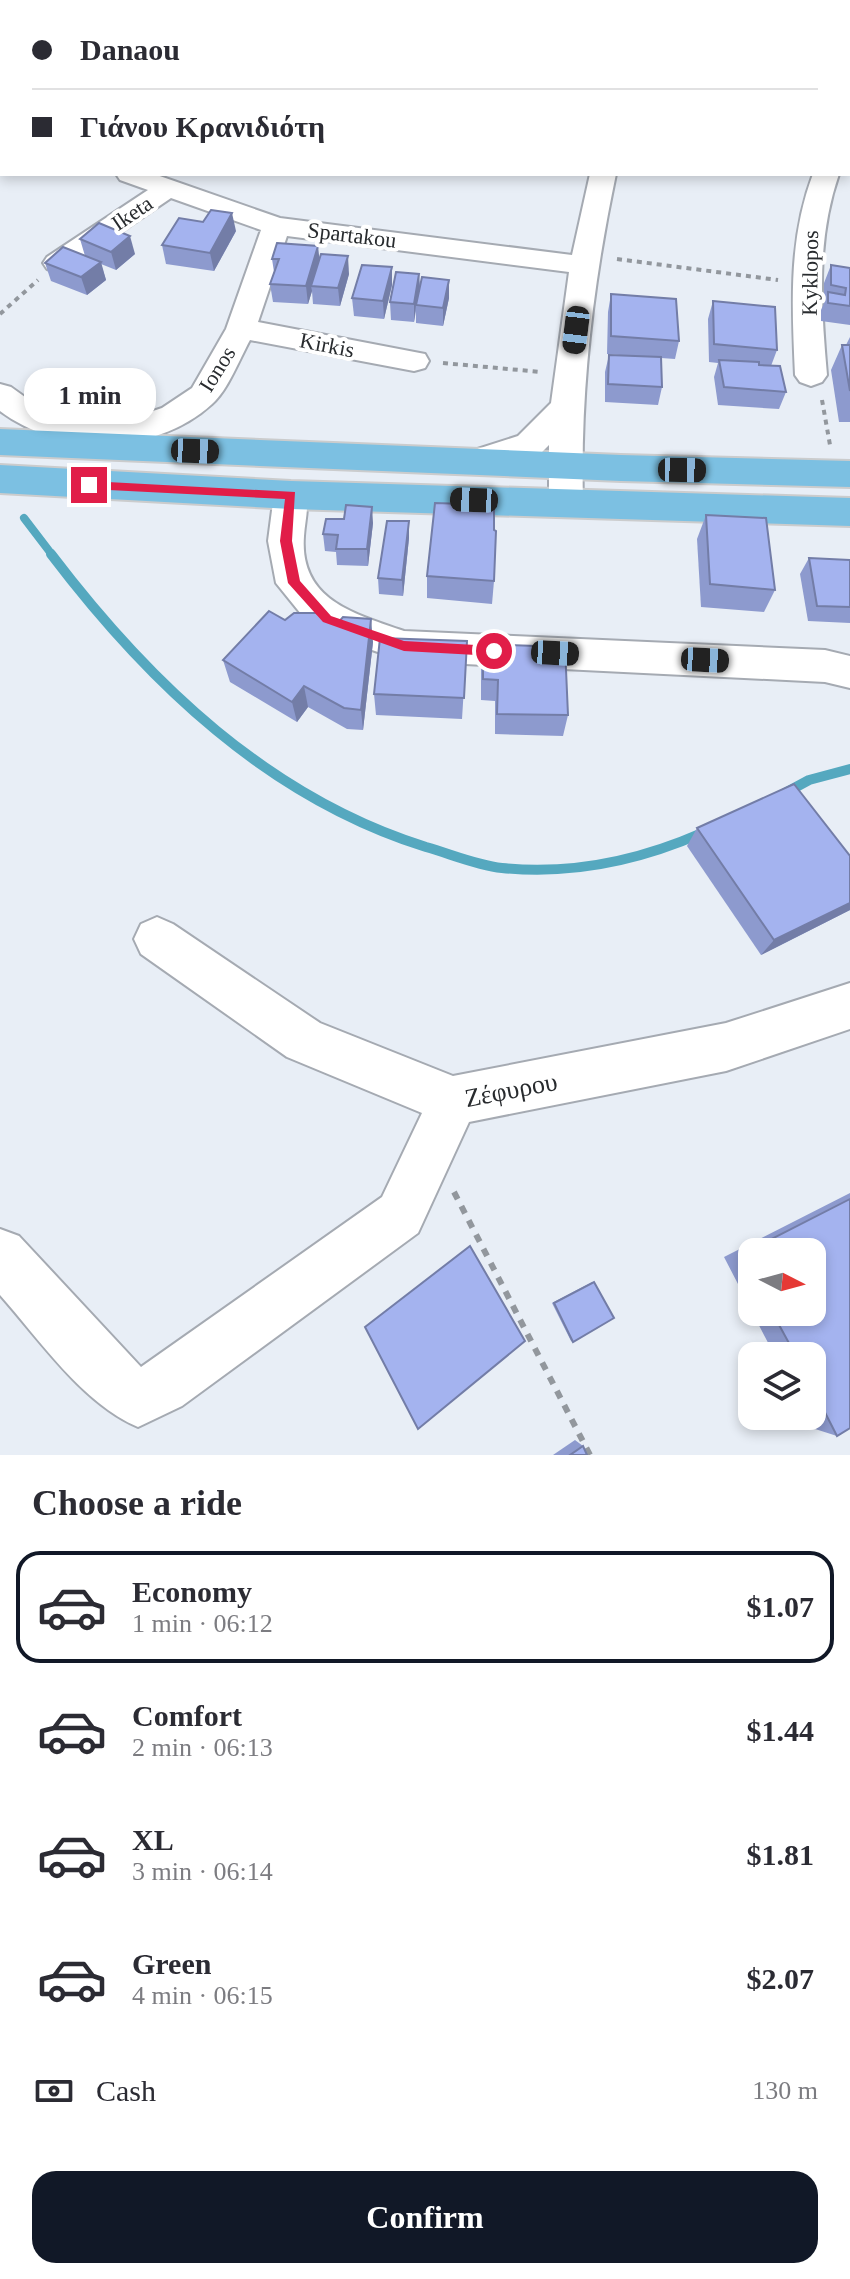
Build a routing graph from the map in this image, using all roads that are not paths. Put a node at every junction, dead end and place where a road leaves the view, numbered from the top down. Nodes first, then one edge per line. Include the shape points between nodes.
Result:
1 (134, 176) edge
2 (603, 176) edge
3 (825, 176) edge
4 (167, 189) junction
5 (276, 226) junction
6 (583, 260) junction
7 (57, 263) edge
8 (241, 329) junction
9 (414, 361) road end
10 (811, 375) road end
11 (0, 395) edge
12 (566, 407) junction
13 (0, 442) edge
14 (477, 461) junction
15 (621, 468) junction
16 (842, 474) edge
17 (0, 479) edge
18 (565, 484) junction
19 (291, 495) junction
20 (850, 512) edge
21 (850, 672) edge
22 (157, 939) dead end
23 (850, 1006) edge
24 (453, 1101) junction
25 (0, 1255) edge

1 - 4 street, Spartakou
2 - 6 street
3 - 10 street, Kyklopos via 813,205 806,283
4 - 5 street, Spartakou
4 - 7 street, Iketa
5 - 6 street, Spartakou
5 - 8 street, Ionos
6 - 12 street
8 - 9 street, Kirkis
8 - 11 street, Ionos via 203,395 173,416 136,429 100,435 33,419
12 - 14 street via 530,444
12 - 15 street via 584,444
12 - 18 street
13 - 14 main road
14 - 18 main road
15 - 16 main road
15 - 18 main road
17 - 19 main road
18 - 19 main road
18 - 20 main road
19 - 21 street via 286,541 294,583 327,619 404,646 825,666
22 - 24 street, Ζέφυρου via 304,1040
23 - 24 street, Ζέφυρου via 726,1047
24 - 25 street via 400,1215 138,1399 116,1383

